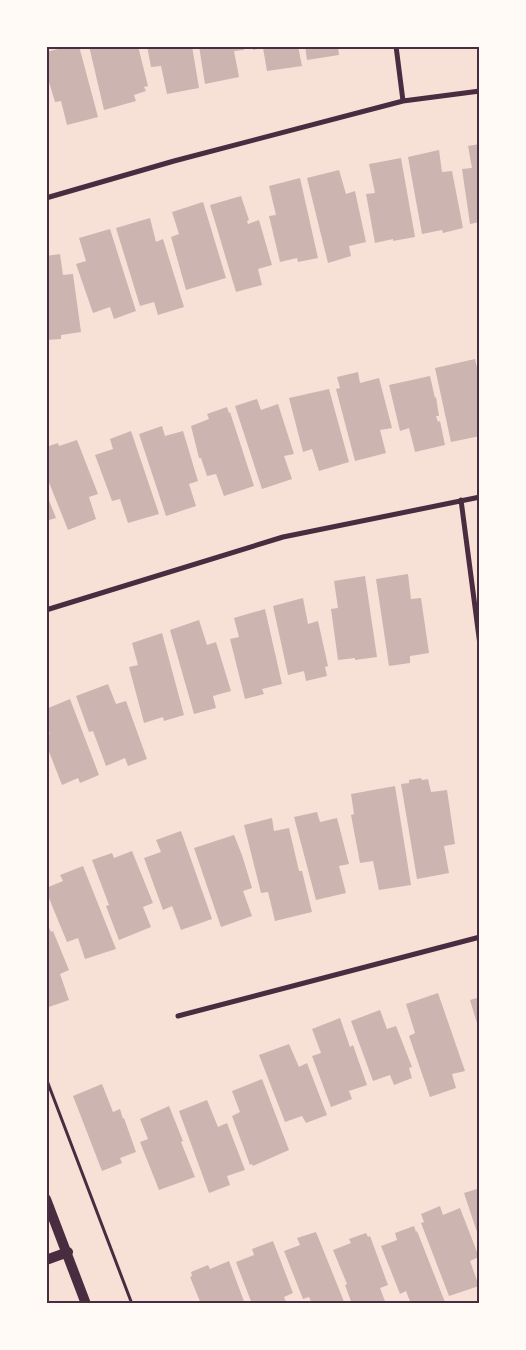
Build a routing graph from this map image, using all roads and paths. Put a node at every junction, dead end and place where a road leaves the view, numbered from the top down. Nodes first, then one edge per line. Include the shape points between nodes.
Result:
1 (396, 46) edge
2 (480, 91) edge
3 (403, 101) junction
4 (46, 198) edge
5 (480, 497) edge
6 (461, 500) junction
7 (46, 610) edge
8 (480, 645) edge
9 (480, 937) edge
10 (178, 1016) dead end
11 (46, 1078) edge
12 (46, 1199) edge
13 (68, 1252) junction
14 (46, 1260) edge
15 (86, 1304) edge
16 (132, 1304) edge

1 - 3 street
2 - 3 street
3 - 4 street
5 - 6 street
6 - 7 street via 283,537
6 - 8 street
9 - 10 street
11 - 16 path
12 - 13 main road
13 - 14 main road
13 - 15 main road

